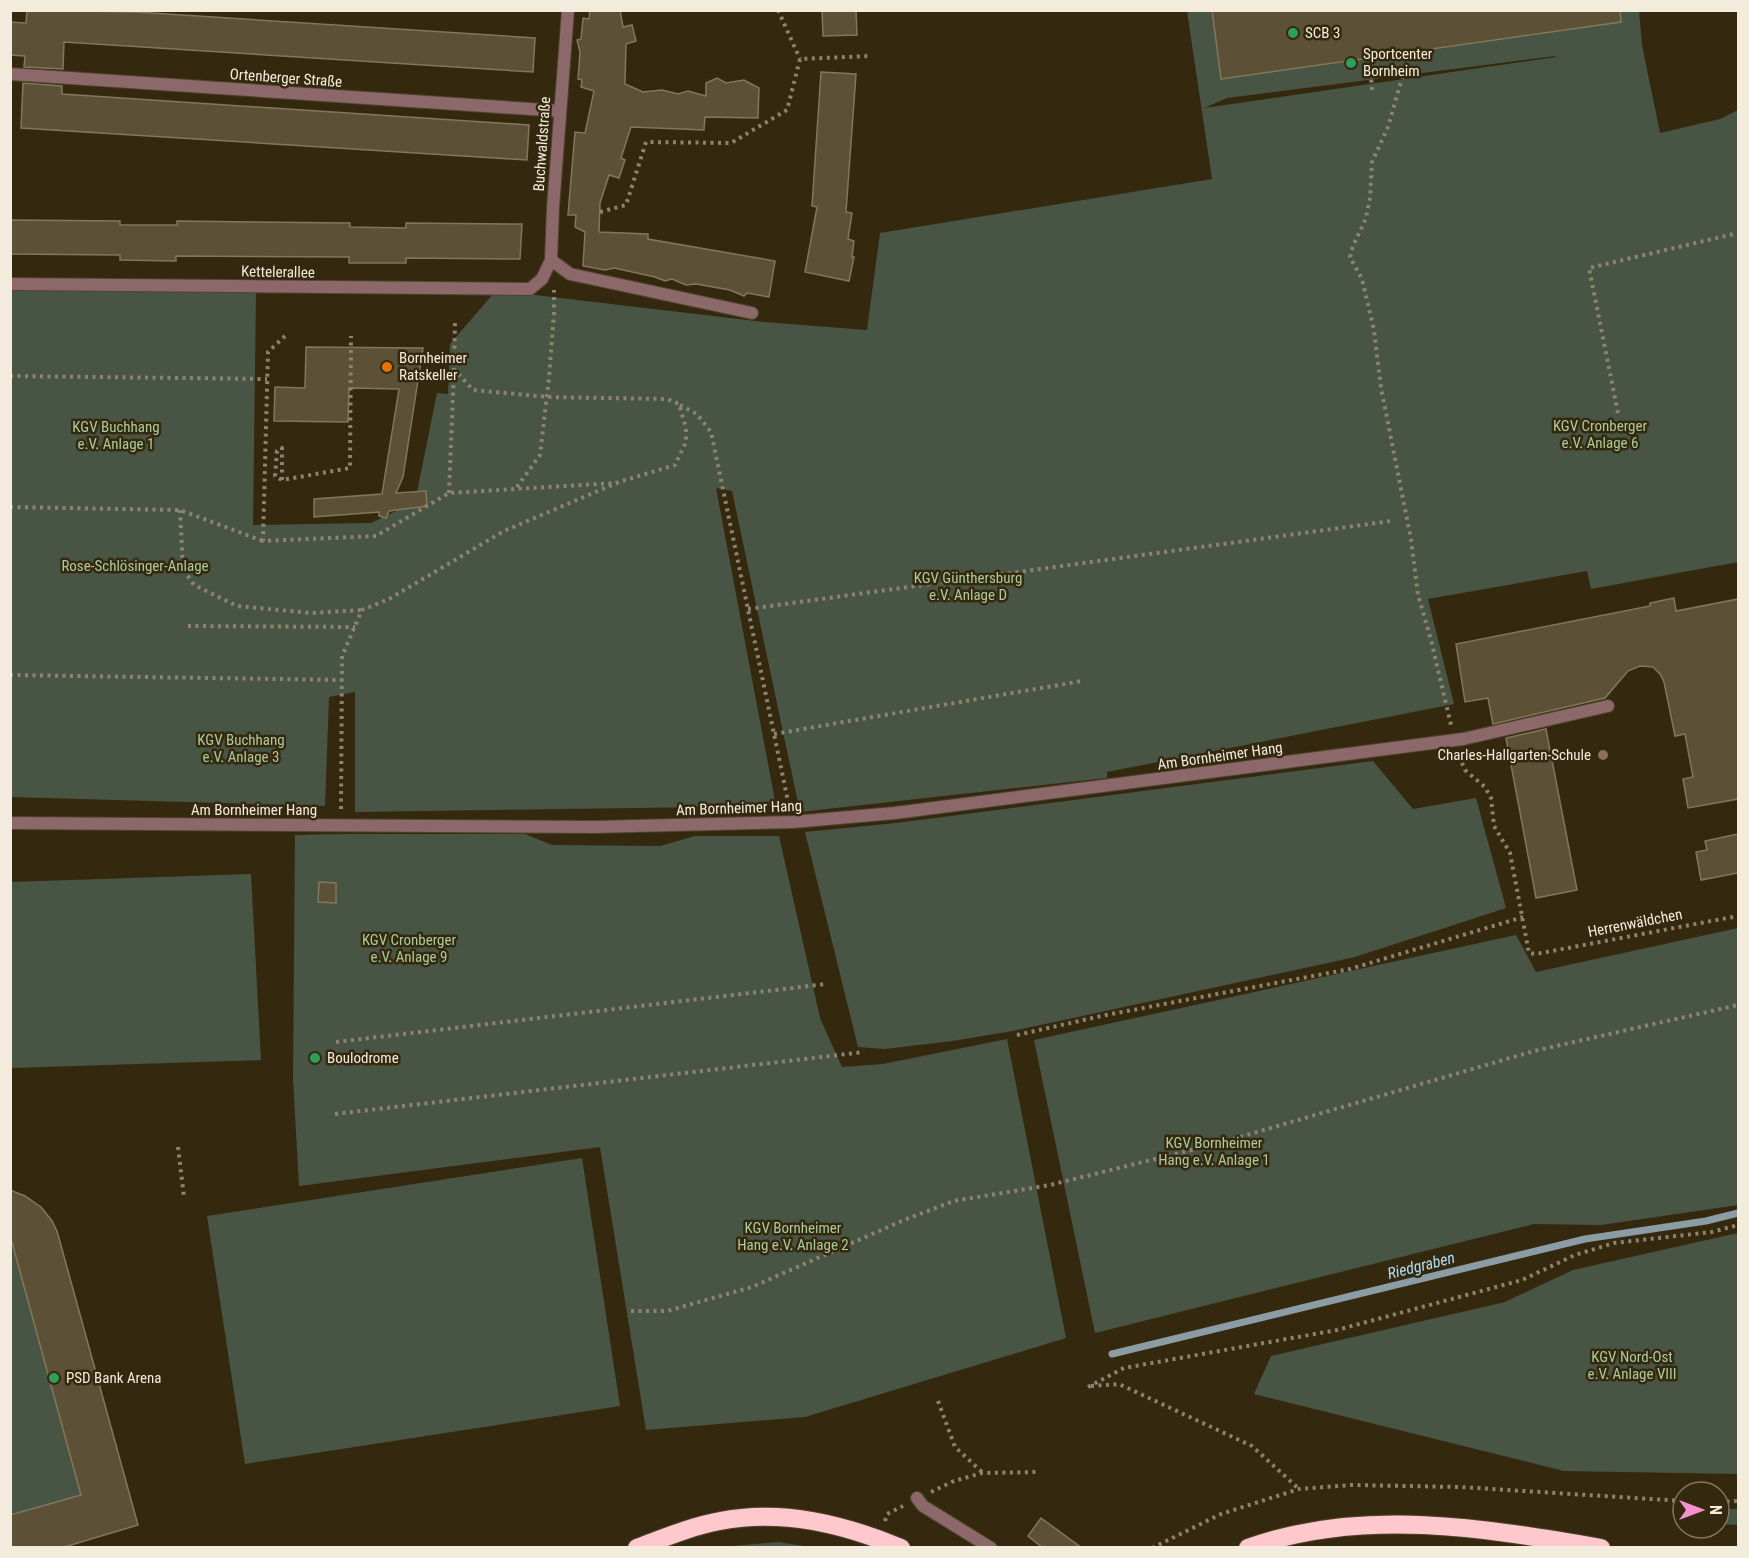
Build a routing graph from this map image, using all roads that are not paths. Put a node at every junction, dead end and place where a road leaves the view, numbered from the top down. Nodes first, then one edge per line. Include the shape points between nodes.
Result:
1 (568, 10) edge
2 (10, 74) edge
3 (560, 111) junction
4 (551, 260) junction
5 (542, 279) joint
6 (10, 284) edge
7 (752, 313) dead end
8 (1608, 706) dead end
9 (10, 823) edge
10 (917, 1498) road end
11 (636, 1548) edge
12 (901, 1548) edge
13 (991, 1548) edge
14 (1248, 1548) edge
15 (1601, 1548) edge

1 - 3 street, Buchwaldstraße
2 - 3 street, Ortenberger Straße
3 - 4 street, Buchwaldstraße
4 - 5 street, Buchwaldstraße
4 - 7 street via 570,274
5 - 6 street, Kettelerallee via 530,289
8 - 9 street, Am Bornheimer Hang via 1457,740 895,813 793,822 595,827
10 - 13 street via 923,1506
11 - 12 highway via 720,1521 769,1516 815,1520 856,1530
14 - 15 highway via 1332,1527 1403,1525 1520,1534

